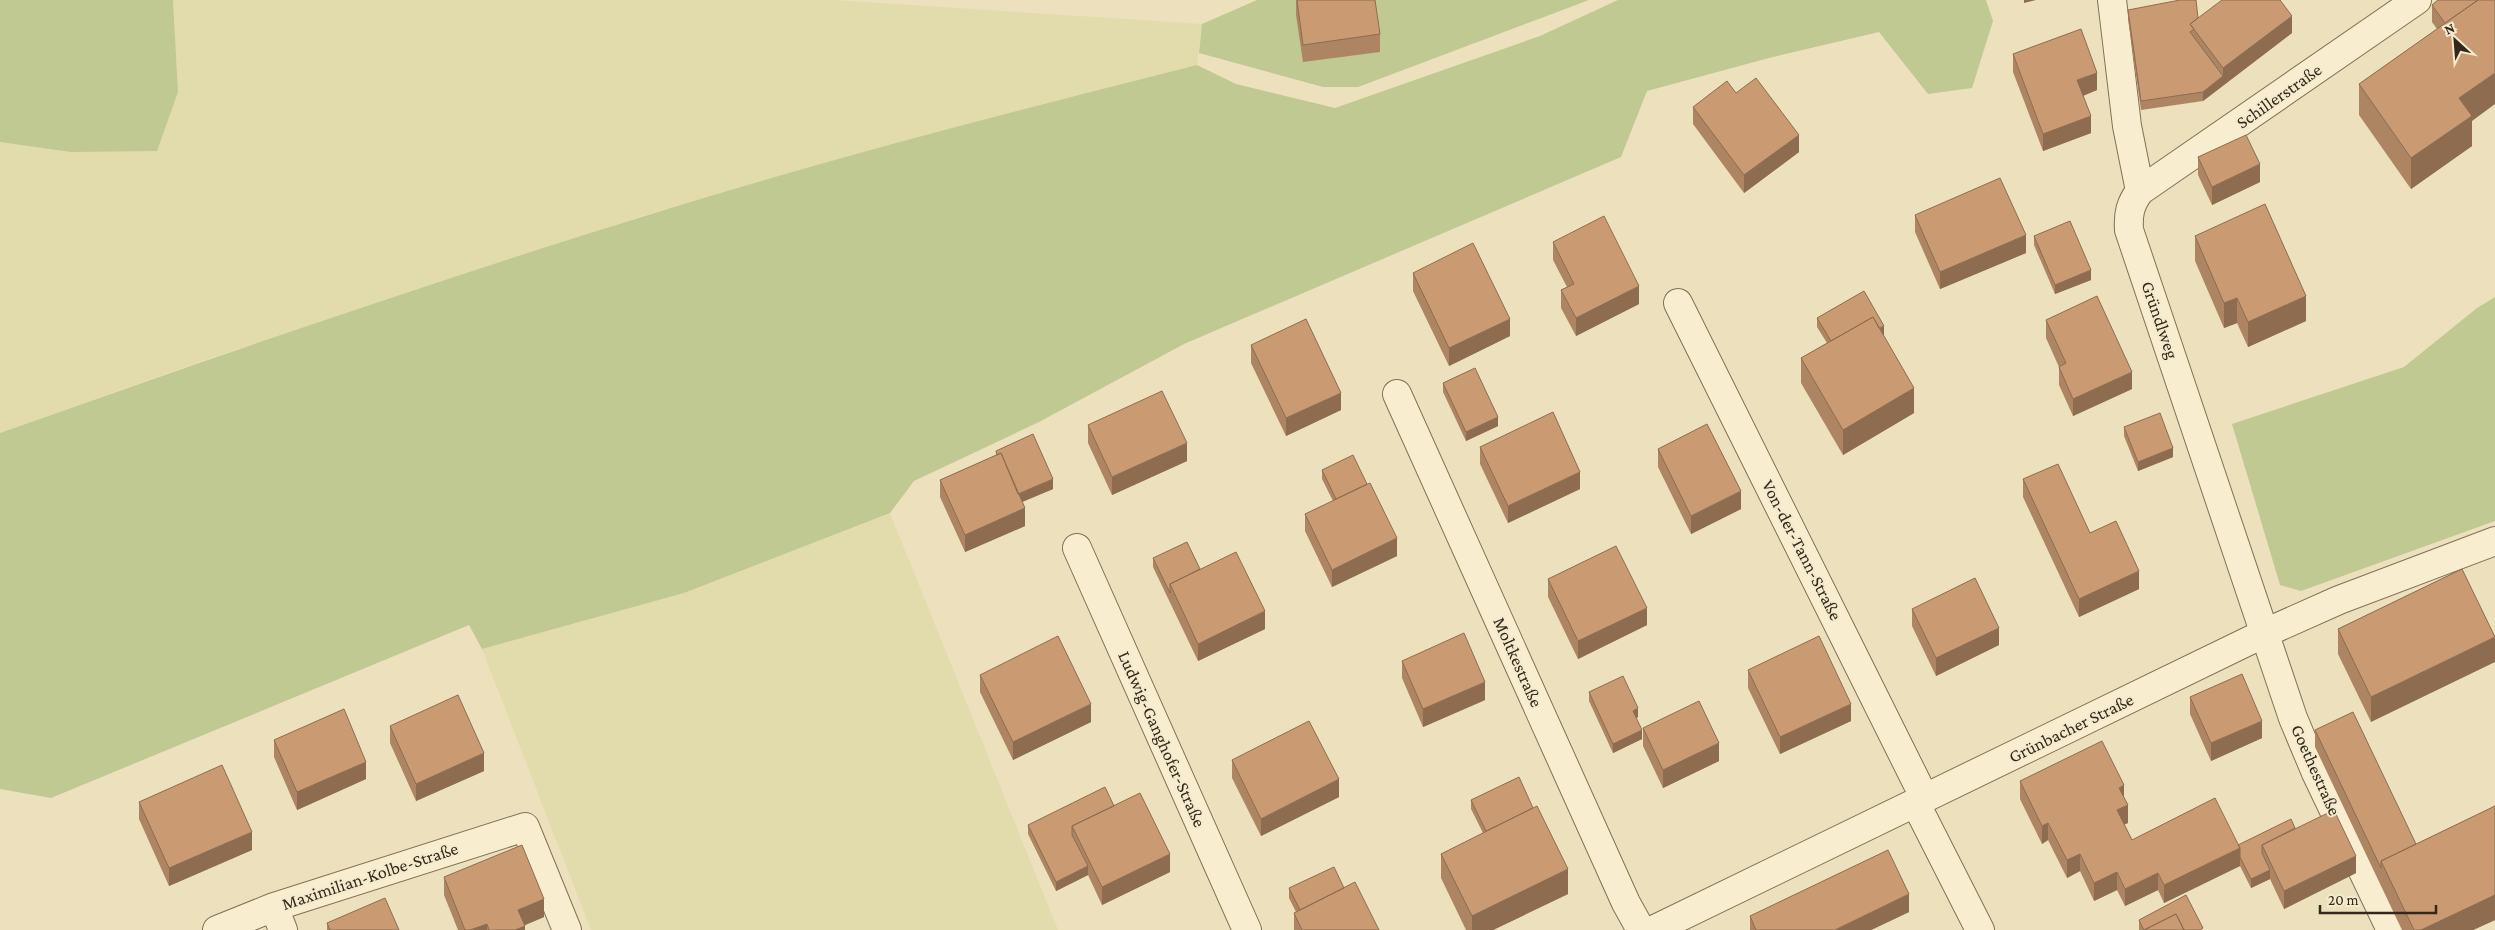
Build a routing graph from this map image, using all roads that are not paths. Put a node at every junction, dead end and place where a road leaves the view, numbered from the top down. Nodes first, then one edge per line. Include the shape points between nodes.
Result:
1 (2112, 0) edge
2 (2417, 0) edge
3 (2140, 191) junction
4 (1678, 302) dead end
5 (1397, 394) dead end
6 (2495, 541) edge
7 (1077, 548) dead end
8 (2265, 633) junction
9 (1920, 802) junction
10 (279, 918) edge
11 (217, 930) edge
12 (567, 930) edge
13 (1247, 930) edge
14 (1641, 930) edge
15 (1654, 930) edge
16 (1980, 930) edge
17 (2390, 930) edge

1 - 3 street via 2127,126
2 - 3 street, Schillerstraße
3 - 8 street, Gründlweg via 2128,215 2130,230
4 - 9 street, Von-der-Tann-Straße
5 - 14 street, Moltkestraße
6 - 8 street, Grünbacher Straße via 2339,600
7 - 13 street, Ludwig-Ganghofer-Straße
8 - 9 street, Grünbacher Straße
8 - 17 street, Goethestraße via 2312,766
9 - 15 street, Grünbacher Straße
9 - 16 street, Von-der-Tann-Straße
10 - 11 street, Maximilian-Kolbe-Straße
10 - 12 street, Maximilian-Kolbe-Straße via 525,827

